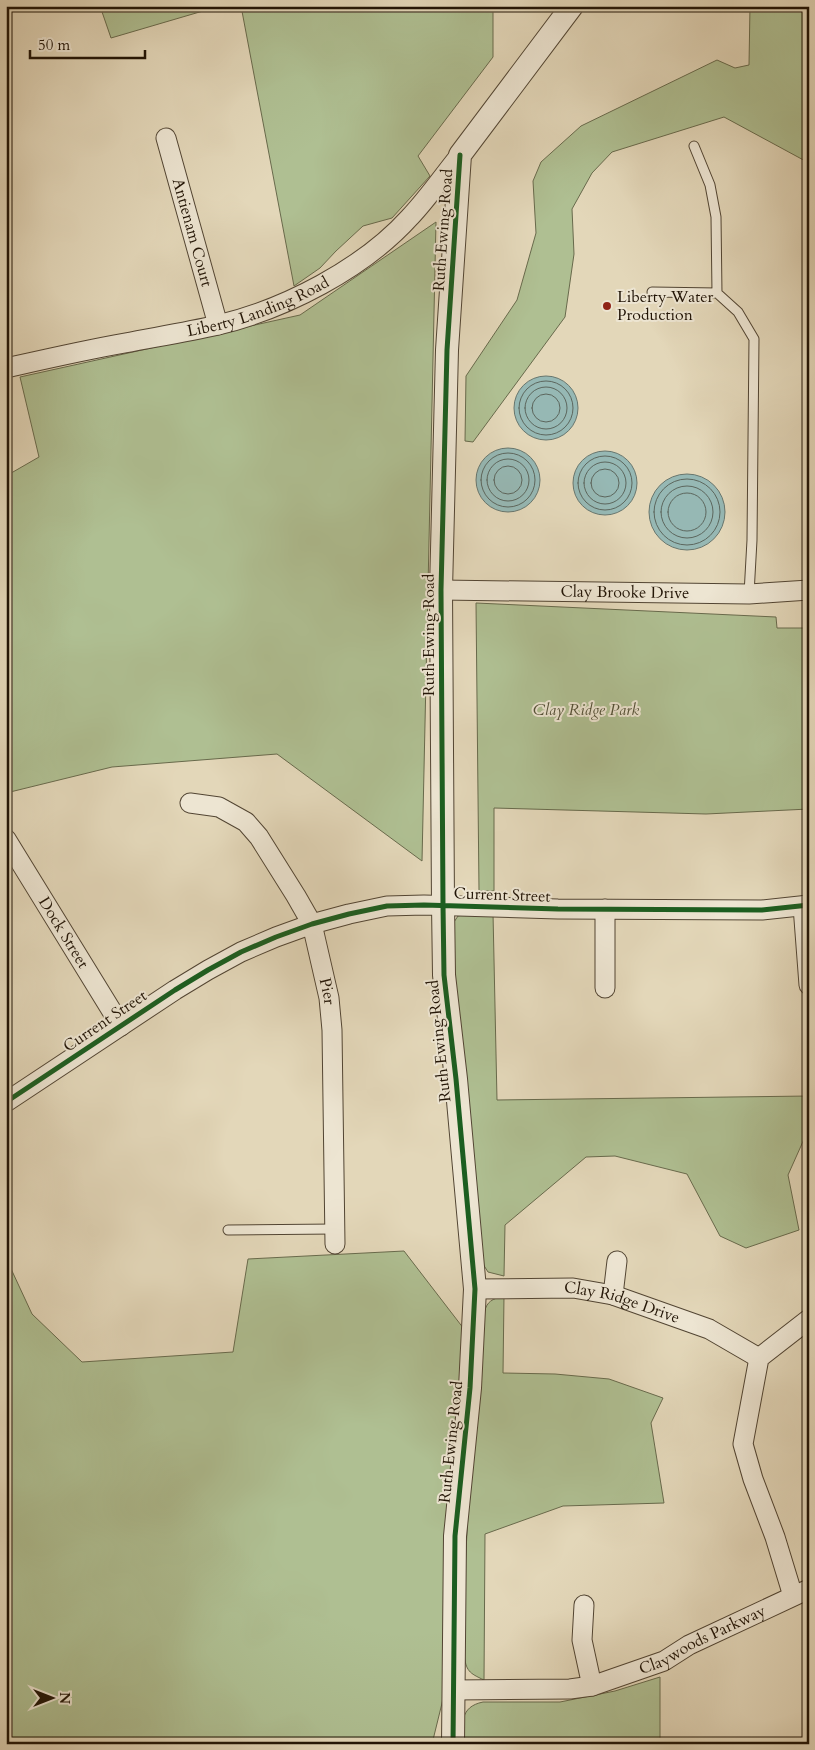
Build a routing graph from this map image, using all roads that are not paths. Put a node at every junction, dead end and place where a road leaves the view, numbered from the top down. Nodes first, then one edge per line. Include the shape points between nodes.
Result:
1 (572, 6) edge
2 (166, 138) dead end
3 (694, 146) dead end
4 (460, 155) junction
5 (652, 292) dead end
6 (716, 293) junction
7 (218, 325) junction
8 (6, 368) edge
9 (441, 590) junction
10 (809, 590) edge
11 (749, 594) junction
12 (190, 803) dead end
13 (6, 839) edge
14 (443, 905) junction
15 (806, 906) edge
16 (605, 909) junction
17 (312, 924) junction
18 (809, 985) edge
19 (605, 988) dead end
20 (121, 1026) junction
21 (6, 1102) edge
22 (228, 1230) dead end
23 (335, 1236) joint
24 (617, 1261) dead end
25 (475, 1289) junction
26 (613, 1295) junction
27 (809, 1319) edge
28 (759, 1358) junction
29 (801, 1593) edge
30 (584, 1605) dead end
31 (592, 1686) junction
32 (453, 1690) junction
33 (453, 1744) edge

1 - 4 street, Ruth Ewing Road
2 - 7 street, Antienam Court
3 - 6 lane via 710,185 716,217
4 - 7 street, Liberty Landing Road via 410,218 351,266 285,302
4 - 9 street, Ruth Ewing Road via 448,350
5 - 6 lane
6 - 11 lane via 738,312 754,339
7 - 8 street, Liberty Landing Road
9 - 11 street, Clay Brooke Drive
9 - 14 street, Ruth Ewing Road
10 - 11 street, Clay Brooke Drive
12 - 17 street, Pier via 220,808 246,822 260,837
13 - 20 street, Dock Street
14 - 16 street, Current Street
14 - 17 street, Current Street via 387,906
14 - 25 street, Ruth Ewing Road via 444,974
15 - 16 street, Current Street via 762,910
15 - 18 street
16 - 19 street
17 - 20 street, Current Street via 208,970
17 - 23 street, Pier via 329,998 332,1030
20 - 21 street, Current Street
22 - 23 lane
24 - 26 street
25 - 26 street, Clay Ridge Drive via 573,1288
25 - 32 street, Ruth Ewing Road via 470,1388 455,1536
26 - 28 street, Clay Ridge Drive via 709,1329
27 - 28 street
28 - 29 street via 743,1444 775,1537
29 - 31 street, Claywoods Parkway via 689,1645 664,1661
30 - 31 street via 582,1640
31 - 32 street, Claywoods Parkway
32 - 33 street, Ruth Ewing Road

